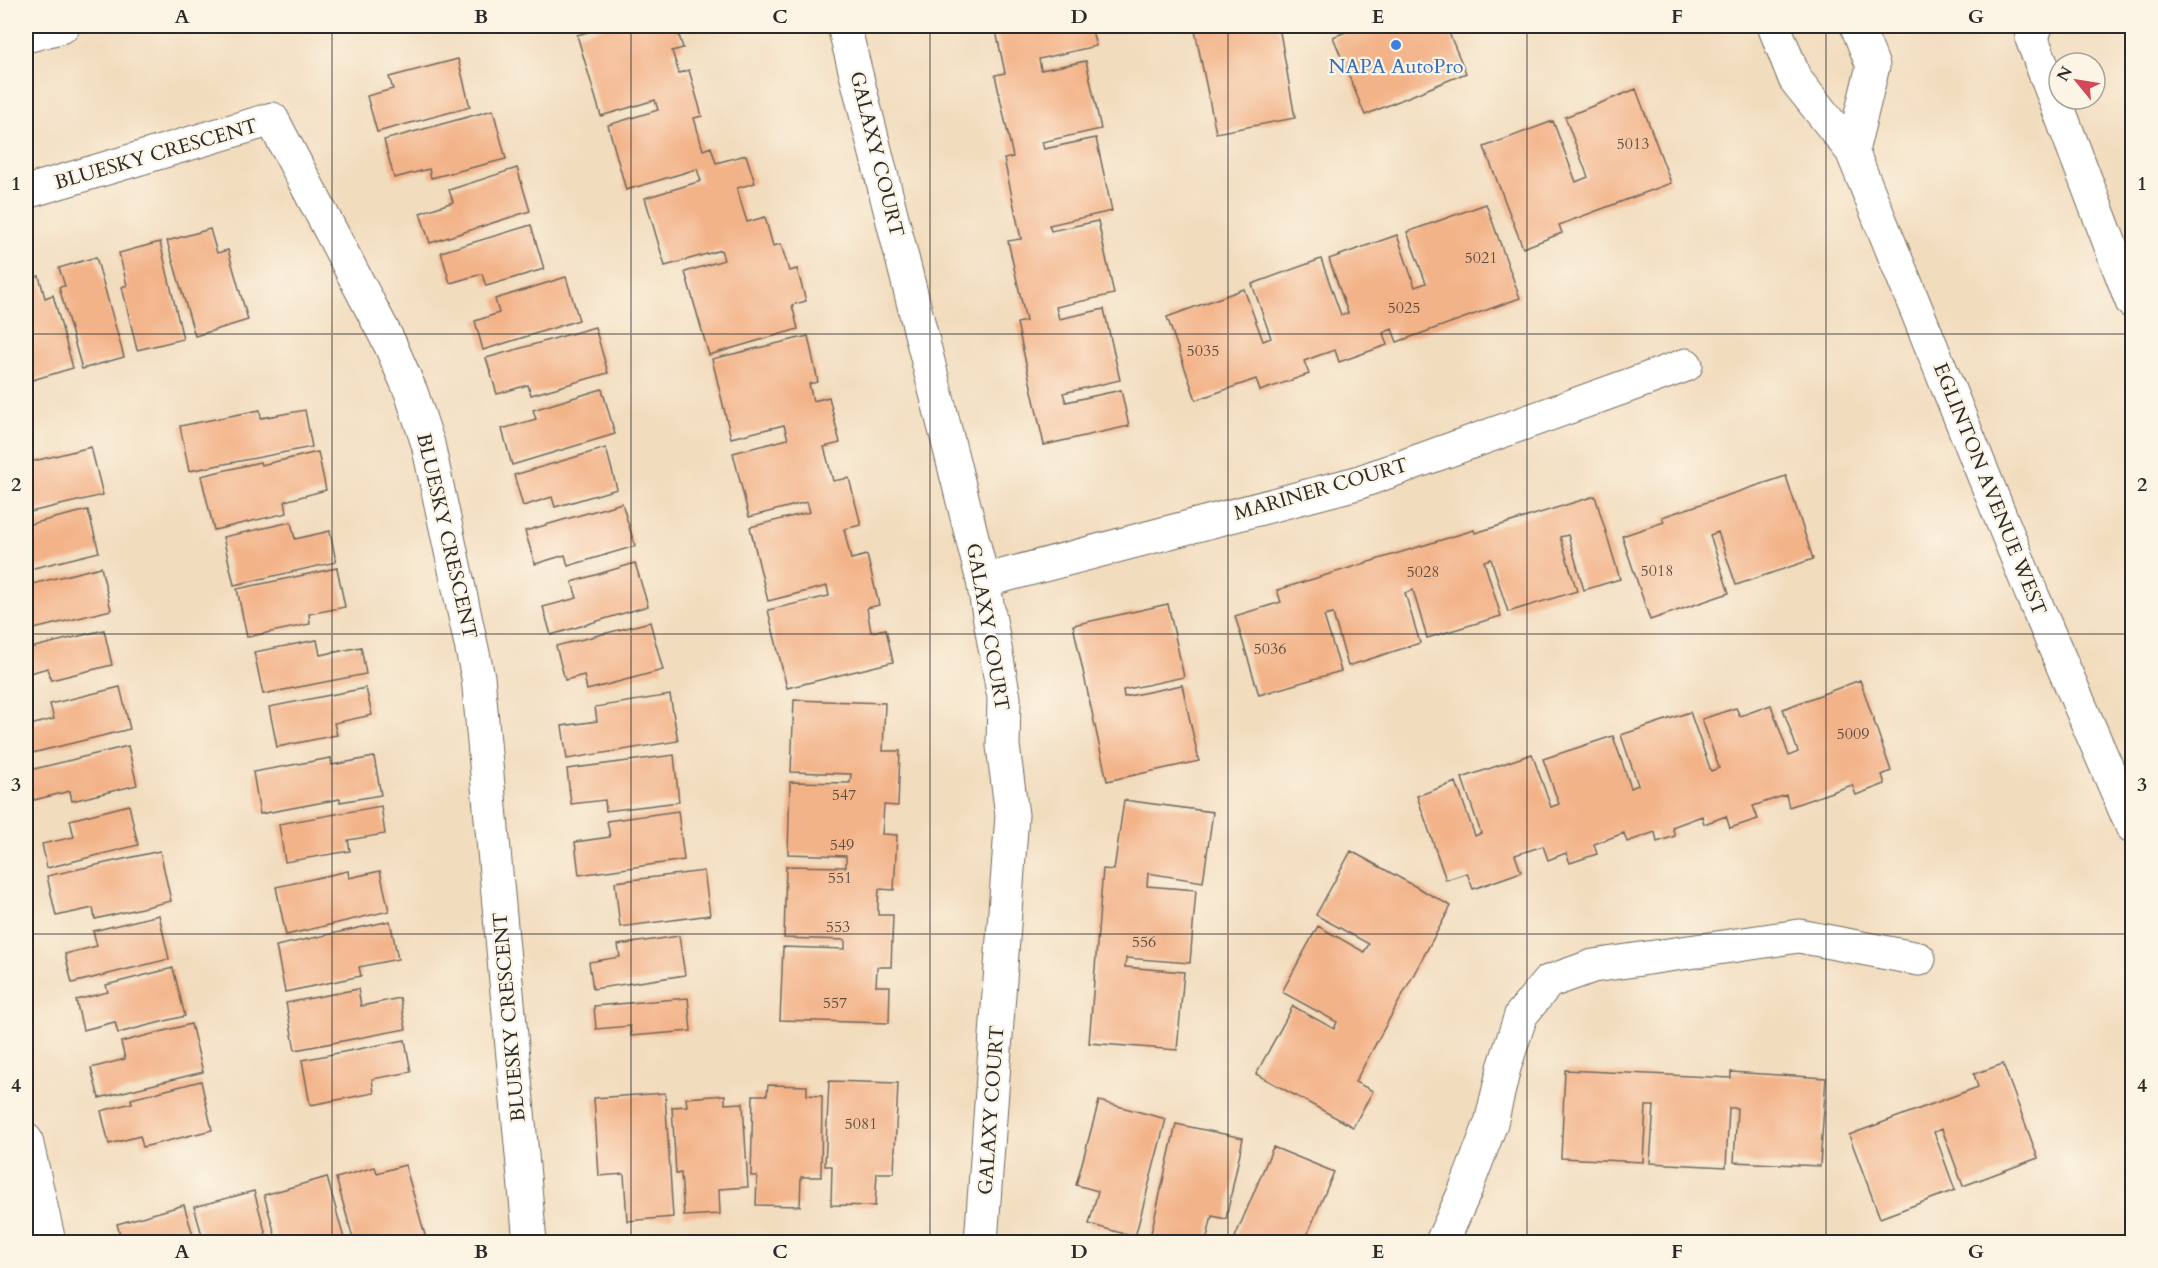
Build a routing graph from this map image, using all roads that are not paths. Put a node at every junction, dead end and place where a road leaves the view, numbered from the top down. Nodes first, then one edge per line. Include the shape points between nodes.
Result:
1 (63, 26) edge
2 (844, 26) edge
3 (1774, 26) edge
4 (1857, 26) edge
5 (2036, 26) edge
6 (26, 36) edge
7 (1852, 151) junction
8 (26, 192) edge
9 (2133, 302) edge
10 (1686, 365) dead end
11 (984, 580) junction
12 (2133, 826) edge
13 (1919, 959) dead end
14 (26, 1140) edge
15 (50, 1242) edge
16 (530, 1242) edge
17 (981, 1242) edge
18 (1442, 1242) edge

1 - 6 street
2 - 11 street, GALAXY COURT
3 - 7 street, EGLINTON AVENUE WEST via 1795,79
4 - 7 street via 1873,66
5 - 9 street via 2032,39
7 - 12 street, EGLINTON AVENUE WEST via 2033,597
8 - 16 street, BLUESKY CRESCENT via 272,119 390,344 428,444 478,677
10 - 11 street, MARINER COURT via 1357,483
11 - 17 street, GALAXY COURT via 1004,698 1003,746 1012,814
13 - 18 street via 1799,936 1593,966 1548,982 1521,1015 1491,1123
14 - 15 street

